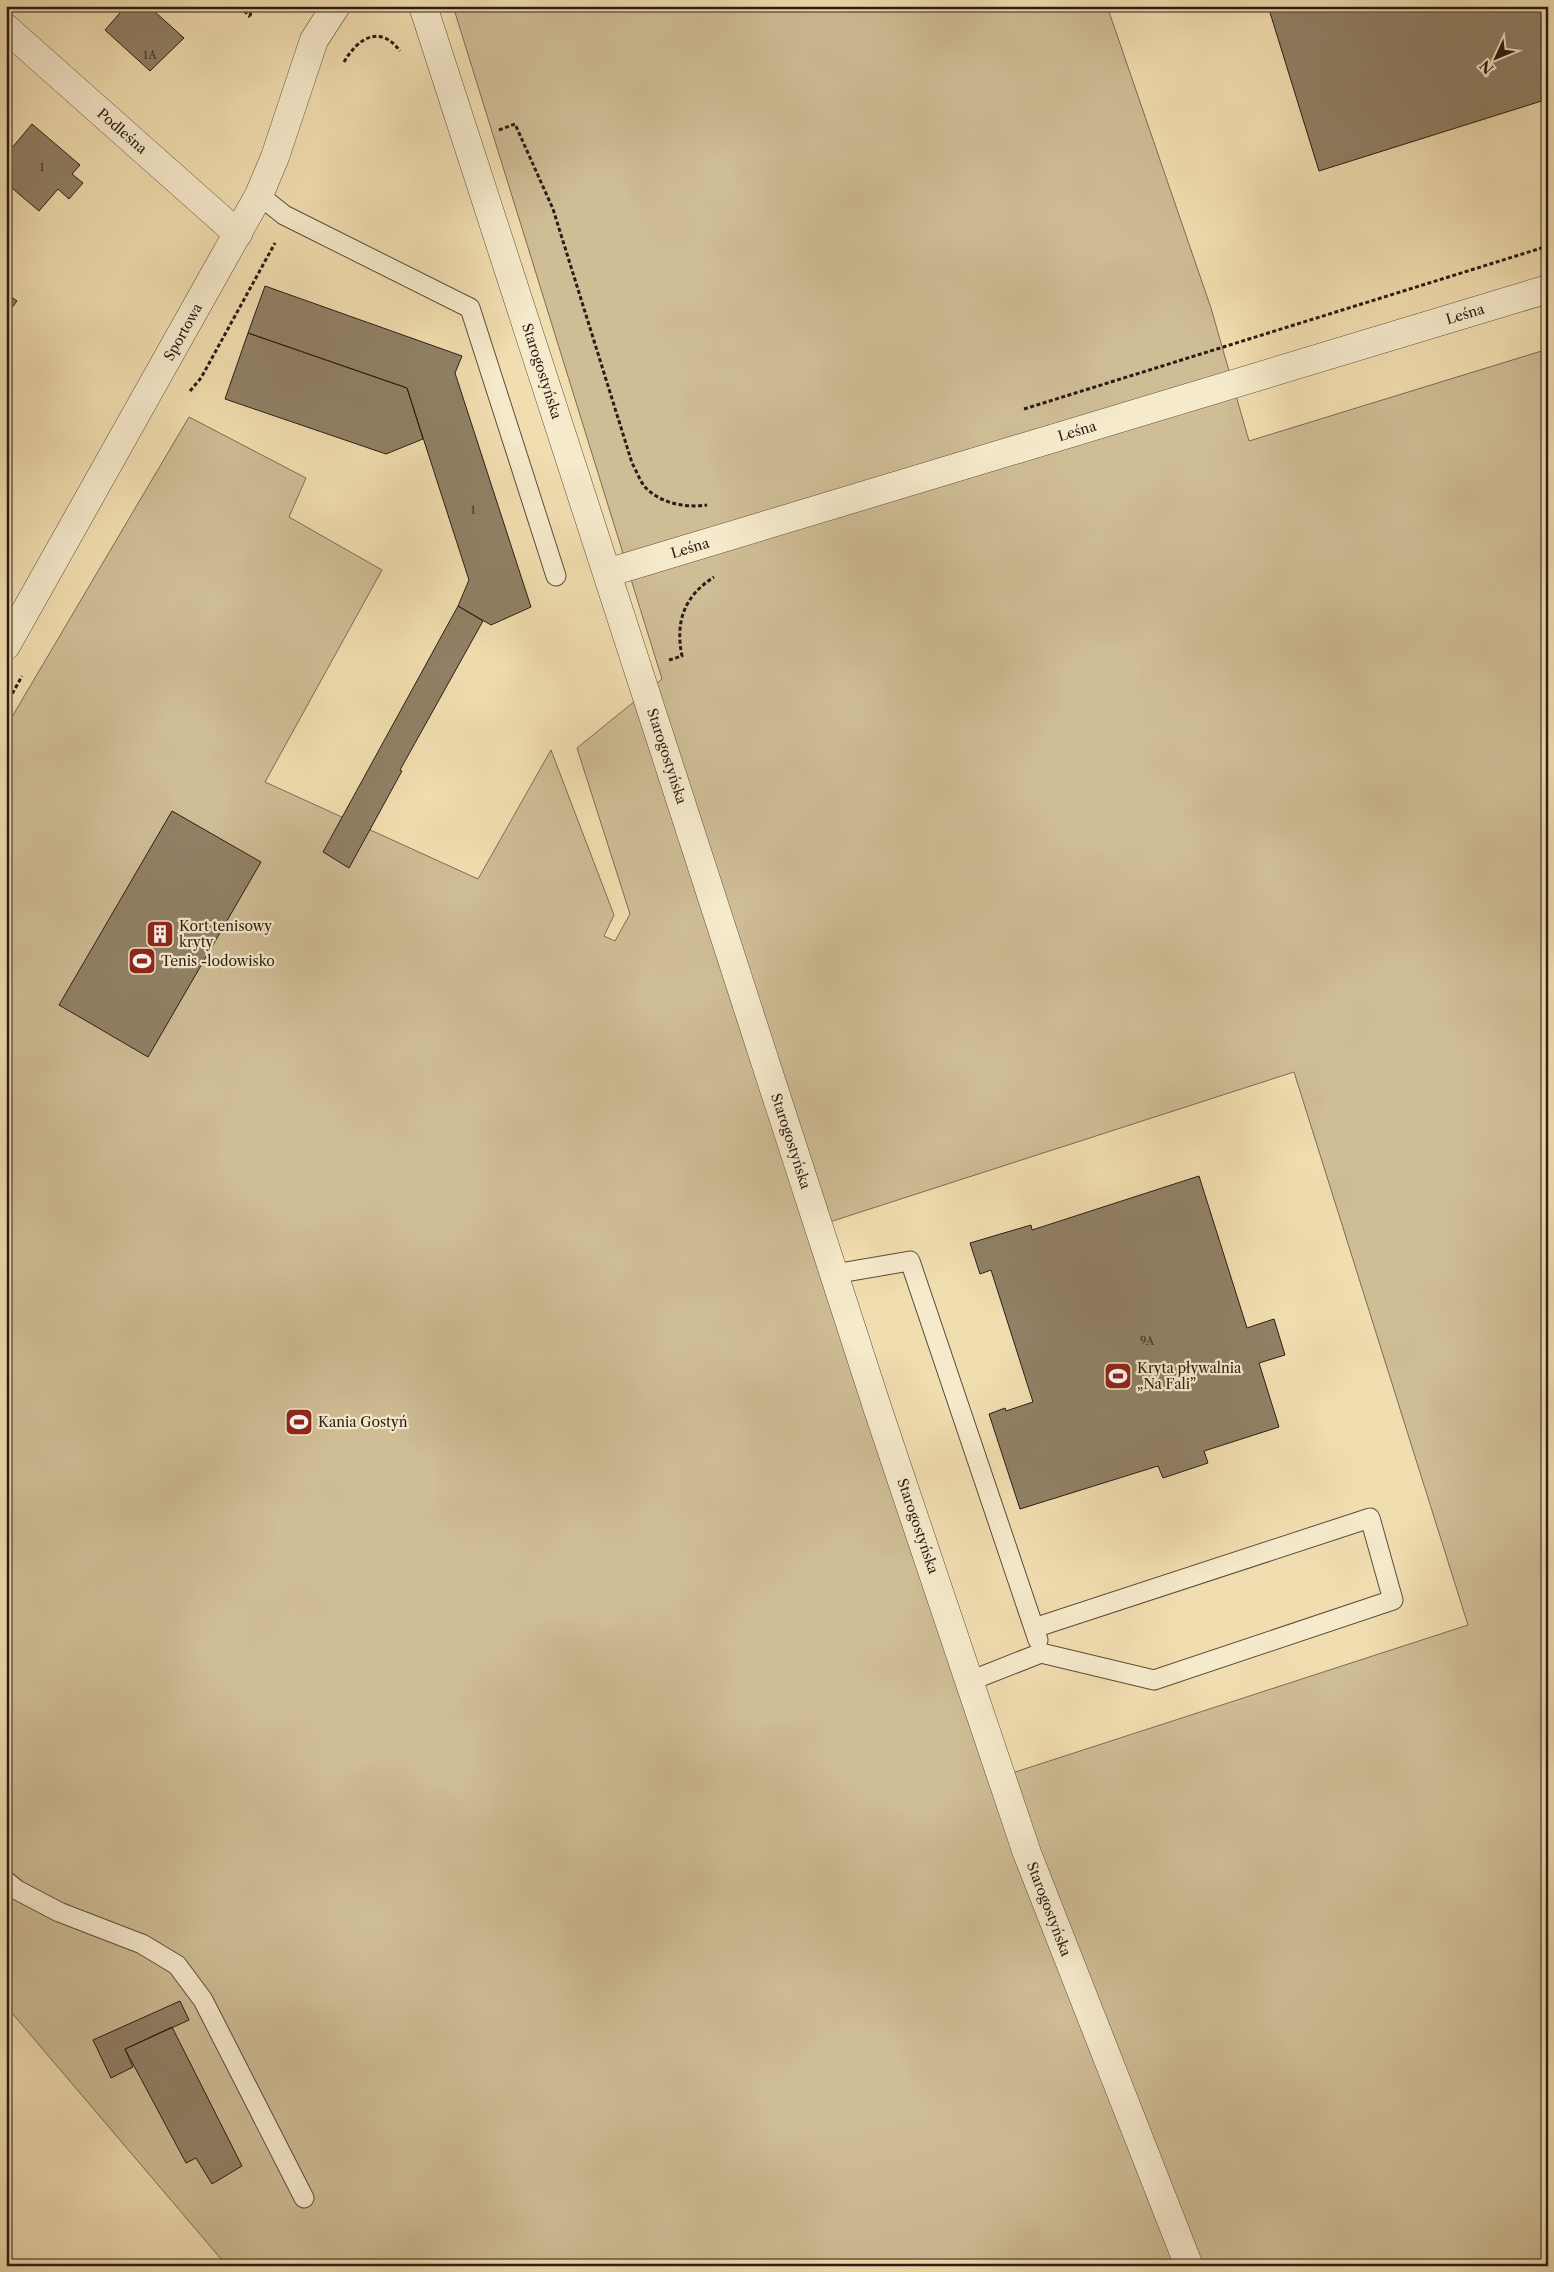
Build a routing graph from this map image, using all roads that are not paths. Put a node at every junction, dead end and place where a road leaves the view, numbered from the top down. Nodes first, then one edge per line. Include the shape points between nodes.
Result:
1 (336, 6) edge
2 (423, 6) edge
3 (6, 28) edge
4 (259, 195) junction
5 (238, 234) junction
6 (1548, 289) edge
7 (607, 573) junction
8 (556, 576) dead end
9 (6, 646) edge
10 (834, 1274) junction
11 (1034, 1628) junction
12 (1041, 1653) junction
13 (970, 1680) junction
14 (6, 1881) edge
15 (304, 2198) dead end
16 (1189, 2266) edge

1 - 4 street, Sportowa via 314,40
2 - 7 street, Starogostyńska
3 - 5 street, Podleśna
4 - 5 street, Sportowa
4 - 8 lane via 284,215 470,308
5 - 9 street, Sportowa
6 - 7 street, Leśna
7 - 10 street, Starogostyńska
10 - 11 lane via 910,1261
10 - 13 street, Starogostyńska
11 - 12 lane
11 - 12 lane via 1370,1518 1393,1600 1154,1680
12 - 13 lane
13 - 16 street, Starogostyńska via 1027,1853
14 - 15 lane via 16,1890 59,1912 142,1944 178,1965 203,2000

